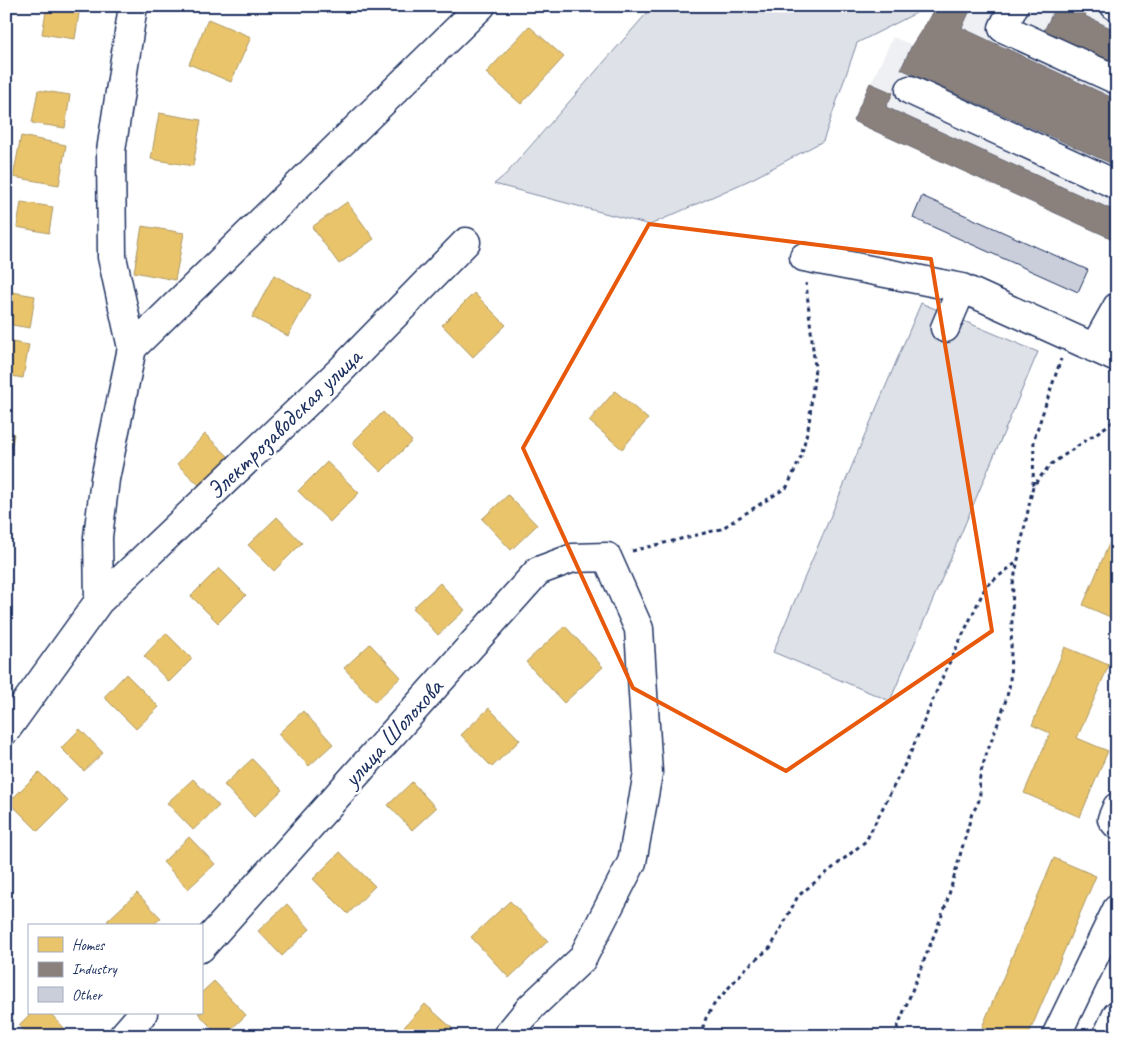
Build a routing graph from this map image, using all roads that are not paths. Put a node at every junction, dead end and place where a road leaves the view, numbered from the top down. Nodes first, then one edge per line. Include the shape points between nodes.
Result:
1 (134, 6) edge
2 (481, 6) edge
3 (1014, 6) edge
4 (1117, 80) edge
5 (910, 90) dead end
6 (1117, 185) edge
7 (466, 242) dead end
8 (804, 257) road end
9 (962, 288) junction
10 (1117, 307) edge
11 (945, 328) dead end
12 (132, 348) junction
13 (1105, 353) edge
14 (100, 601) junction
15 (6, 730) edge
16 (1117, 807) edge
17 (1117, 825) edge
18 (1117, 909) edge
19 (202, 947) edge
20 (142, 1014) edge
21 (1117, 1014) edge
22 (123, 1036) edge
23 (507, 1036) edge
24 (1056, 1036) edge
25 (1107, 1036) edge

1 - 12 street via 111,151 112,257
2 - 12 street
3 - 4 street via 1003,28
5 - 6 street
7 - 14 street, Электрозаводская улица via 339,372
8 - 9 street
9 - 11 street
9 - 13 street
10 - 13 street
12 - 14 street via 104,489 98,537
14 - 15 street, Электрозаводская улица
16 - 17 street via 1112,819
18 - 24 street
19 - 23 street, улица Шолохова via 538,572 573,558 607,557 639,629 648,773 632,862 582,959 531,1007
20 - 22 street
21 - 25 street

